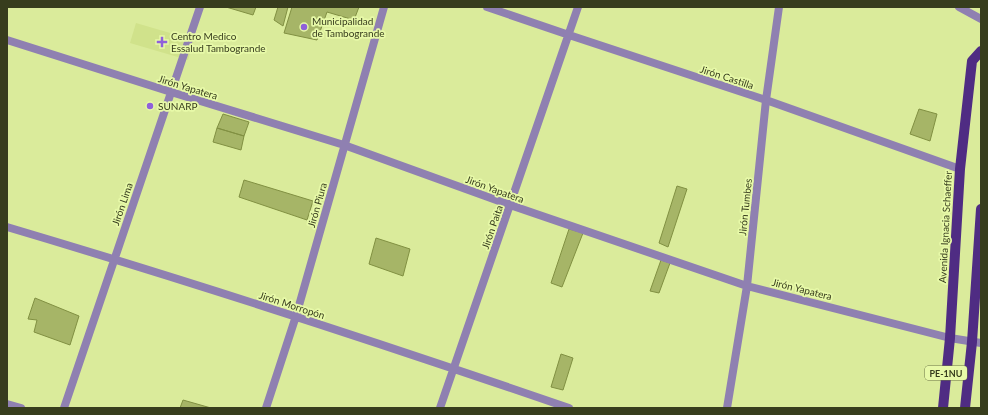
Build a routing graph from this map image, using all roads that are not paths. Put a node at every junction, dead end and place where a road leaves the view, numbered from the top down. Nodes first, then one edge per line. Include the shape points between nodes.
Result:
1 (200, 7) edge
2 (384, 7) edge
3 (487, 7) edge
4 (578, 7) edge
5 (779, 7) edge
6 (959, 7) edge
7 (981, 19) edge
8 (569, 35) junction
9 (7, 40) edge
10 (981, 51) edge
11 (171, 92) junction
12 (766, 100) junction
13 (344, 145) junction
14 (960, 169) junction
15 (510, 206) junction
16 (981, 209) edge
17 (7, 227) edge
18 (114, 259) junction
19 (748, 286) junction
20 (296, 316) junction
21 (950, 338) junction
22 (976, 343) edge
23 (453, 368) junction
24 (7, 404) edge
25 (21, 408) edge
26 (64, 408) edge
27 (266, 408) edge
28 (440, 408) edge
29 (569, 408) edge
30 (727, 408) edge
31 (943, 408) edge
32 (965, 408) edge

1 - 11 street, Jirón Lima
2 - 13 street, Jirón Piura
3 - 8 street, Jirón Castilla
4 - 8 street, Jirón Paita
5 - 12 street, Jirón Tumbes
6 - 7 street
8 - 12 street, Jirón Castilla
8 - 15 street, Jirón Paita
9 - 11 street, Jirón Yapatera
10 - 14 main road, Avenida Ignacia Schaeffer / PE-1NU via 972,61
11 - 13 street, Jirón Yapatera
11 - 18 street, Jirón Lima
12 - 14 street, Jirón Castilla
12 - 19 street, Jirón Tumbes
13 - 15 street, Jirón Yapatera
13 - 20 street, Jirón Piura
14 - 21 main road, Avenida Ignacia Schaeffer / PE-1NU
15 - 19 street, Jirón Yapatera
15 - 23 street, Jirón Paita
16 - 22 main road, PE-1NU
17 - 18 street, Jirón Morropón
18 - 20 street, Jirón Morropón
18 - 26 street, Jirón Lima
19 - 21 street, Jirón Yapatera
19 - 30 street, Jirón Tumbes
20 - 23 street, Jirón Morropón
20 - 27 street, Jirón Piura
21 - 22 street, Jirón Yapatera
21 - 31 main road, Avenida Ignacia Schaeffer / PE-1NU
22 - 32 main road, PE-1NU
23 - 28 street, Jirón Paita
23 - 29 street, Jirón Morropón
24 - 25 street

